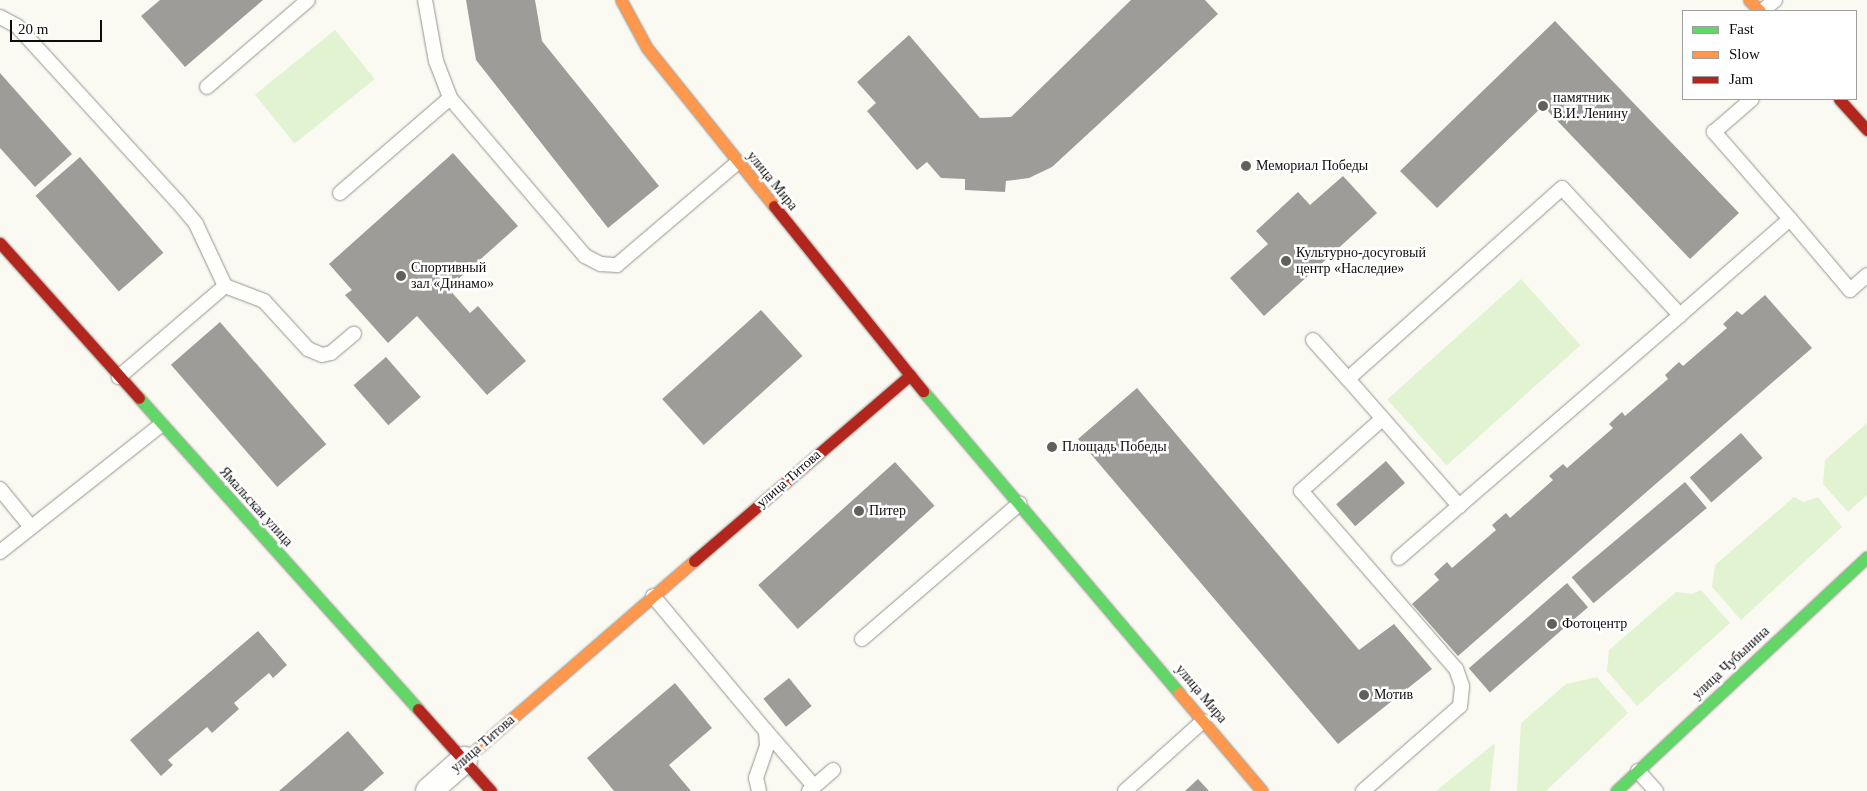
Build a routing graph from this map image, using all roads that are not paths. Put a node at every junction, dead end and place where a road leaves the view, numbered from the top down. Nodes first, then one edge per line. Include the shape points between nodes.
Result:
1 (308, 0) edge
2 (425, 0) edge
3 (621, 0) edge
4 (1749, 0) edge
5 (1775, 0) edge
6 (1760, 10) edge
7 (1762, 10) edge
8 (0, 17) edge
9 (207, 88) dead end
10 (450, 98) junction
11 (1751, 100) edge
12 (1840, 100) edge
13 (1867, 130) edge
14 (737, 163) junction
15 (340, 193) dead end
16 (1790, 219) junction
17 (0, 243) edge
18 (1867, 275) edge
19 (225, 286) junction
20 (1680, 315) junction
21 (354, 334) dead end
22 (1313, 340) dead end
23 (910, 375) junction
24 (119, 377) junction
25 (1348, 379) junction
26 (1382, 419) junction
27 (162, 425) junction
28 (0, 489) edge
29 (1020, 503) junction
30 (1459, 506) junction
31 (31, 527) junction
32 (0, 552) edge
33 (1400, 558) dead end
34 (1864, 565) edge
35 (653, 596) junction
36 (862, 639) dead end
37 (1203, 721) junction
38 (766, 731) junction
39 (464, 760) junction
40 (833, 770) dead end
41 (1638, 771) junction
42 (811, 788) edge
43 (428, 791) edge
44 (491, 791) edge
45 (759, 791) edge
46 (1125, 791) edge
47 (1262, 791) edge
48 (1363, 791) edge
49 (1616, 791) edge
50 (1656, 791) edge

1 - 9 lane
2 - 10 lane via 436,61
3 - 14 street, улица Мира via 647,48
4 - 6 street
5 - 7 lane
8 - 19 lane via 17,26 177,201 196,224
10 - 14 lane via 585,256 601,264 617,265
10 - 15 lane
11 - 16 lane via 1714,132
12 - 13 street
14 - 23 street, улица Мира
16 - 18 lane via 1850,290
16 - 20 lane
17 - 24 street, Ямальская улица
19 - 21 lane via 264,301 308,349 322,355 331,353
19 - 24 lane
20 - 25 lane via 1562,188
20 - 30 lane
22 - 25 lane
23 - 29 street
23 - 35 street, улица Титова
24 - 27 street, Ямальская улица
25 - 26 lane
26 - 30 lane
26 - 48 lane via 1301,491 1456,669 1462,686 1460,706
27 - 31 lane
27 - 39 street, Ямальская улица
28 - 31 lane
29 - 36 lane
29 - 37 street, улица Мира
30 - 33 lane
31 - 32 lane
34 - 41 street, улица Чубынина
35 - 38 lane
35 - 39 street, улица Титова
37 - 46 lane
37 - 47 street, улица Мира
38 - 42 lane
38 - 45 lane via 767,746 756,778
39 - 43 street, улица Титова
39 - 44 street, Ямальская улица
40 - 42 lane
41 - 49 street, улица Чубынина
41 - 50 lane

